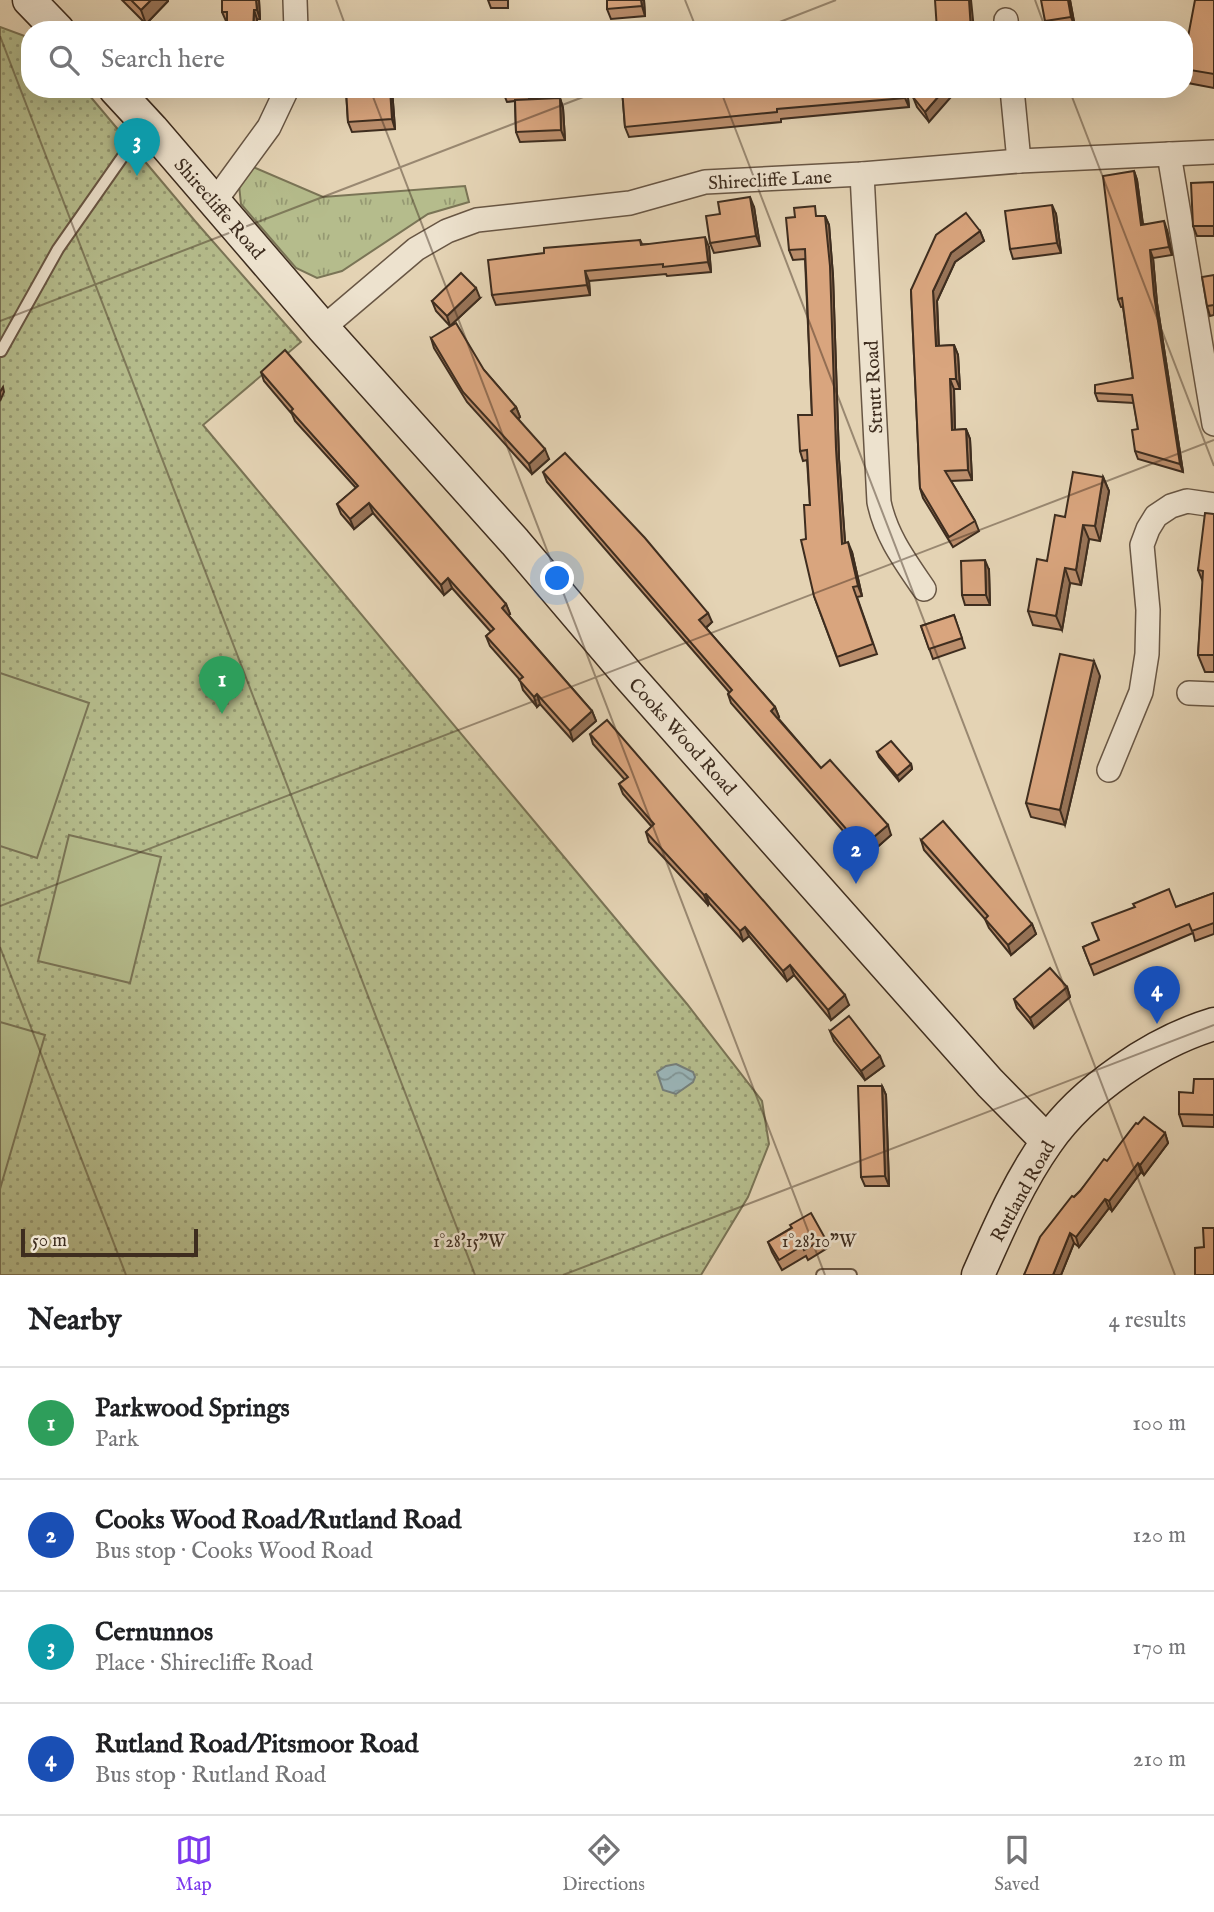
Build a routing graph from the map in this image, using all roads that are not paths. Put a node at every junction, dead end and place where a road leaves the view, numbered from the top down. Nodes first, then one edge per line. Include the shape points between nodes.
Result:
1 (29, 0) edge
2 (295, 0) edge
3 (49, 21) edge
4 (296, 21) edge
5 (123, 98) edge
6 (283, 98) edge
7 (1013, 98) edge
8 (152, 129) junction
9 (1214, 152) edge
10 (1169, 154) junction
11 (1019, 161) junction
12 (862, 174) junction
13 (215, 201) junction
14 (323, 328) junction
15 (1, 351) edge
16 (1214, 424) edge
17 (1214, 505) edge
18 (924, 589) dead end
19 (1189, 693) dead end
20 (1214, 694) edge
21 (1109, 770) dead end
22 (1214, 1024) edge
23 (1047, 1141) junction
24 (822, 1275) edge
25 (851, 1275) edge
26 (978, 1275) edge

1 - 3 street
2 - 4 street
5 - 8 street, Shirecliffe Road
6 - 13 street via 269,127
7 - 11 street
8 - 13 street, Shirecliffe Road
8 - 15 lane via 128,149 58,249
9 - 10 street, Shirecliffe Lane
10 - 11 street, Shirecliffe Lane
10 - 16 street
11 - 12 street, Shirecliffe Lane
12 - 14 street, Shirecliffe Lane via 705,182 630,203 477,220 416,249
12 - 18 street, Strutt Road via 879,502 891,541
13 - 14 street, Shirecliffe Road
14 - 23 street, Cooks Wood Road via 990,1083
17 - 21 street via 1187,501 1171,506 1156,516 1148,529 1142,545 1148,610 1143,680
19 - 20 street
22 - 23 street, Rutland Road via 1169,1042 1115,1076
23 - 26 street, Rutland Road
24 - 25 lane

